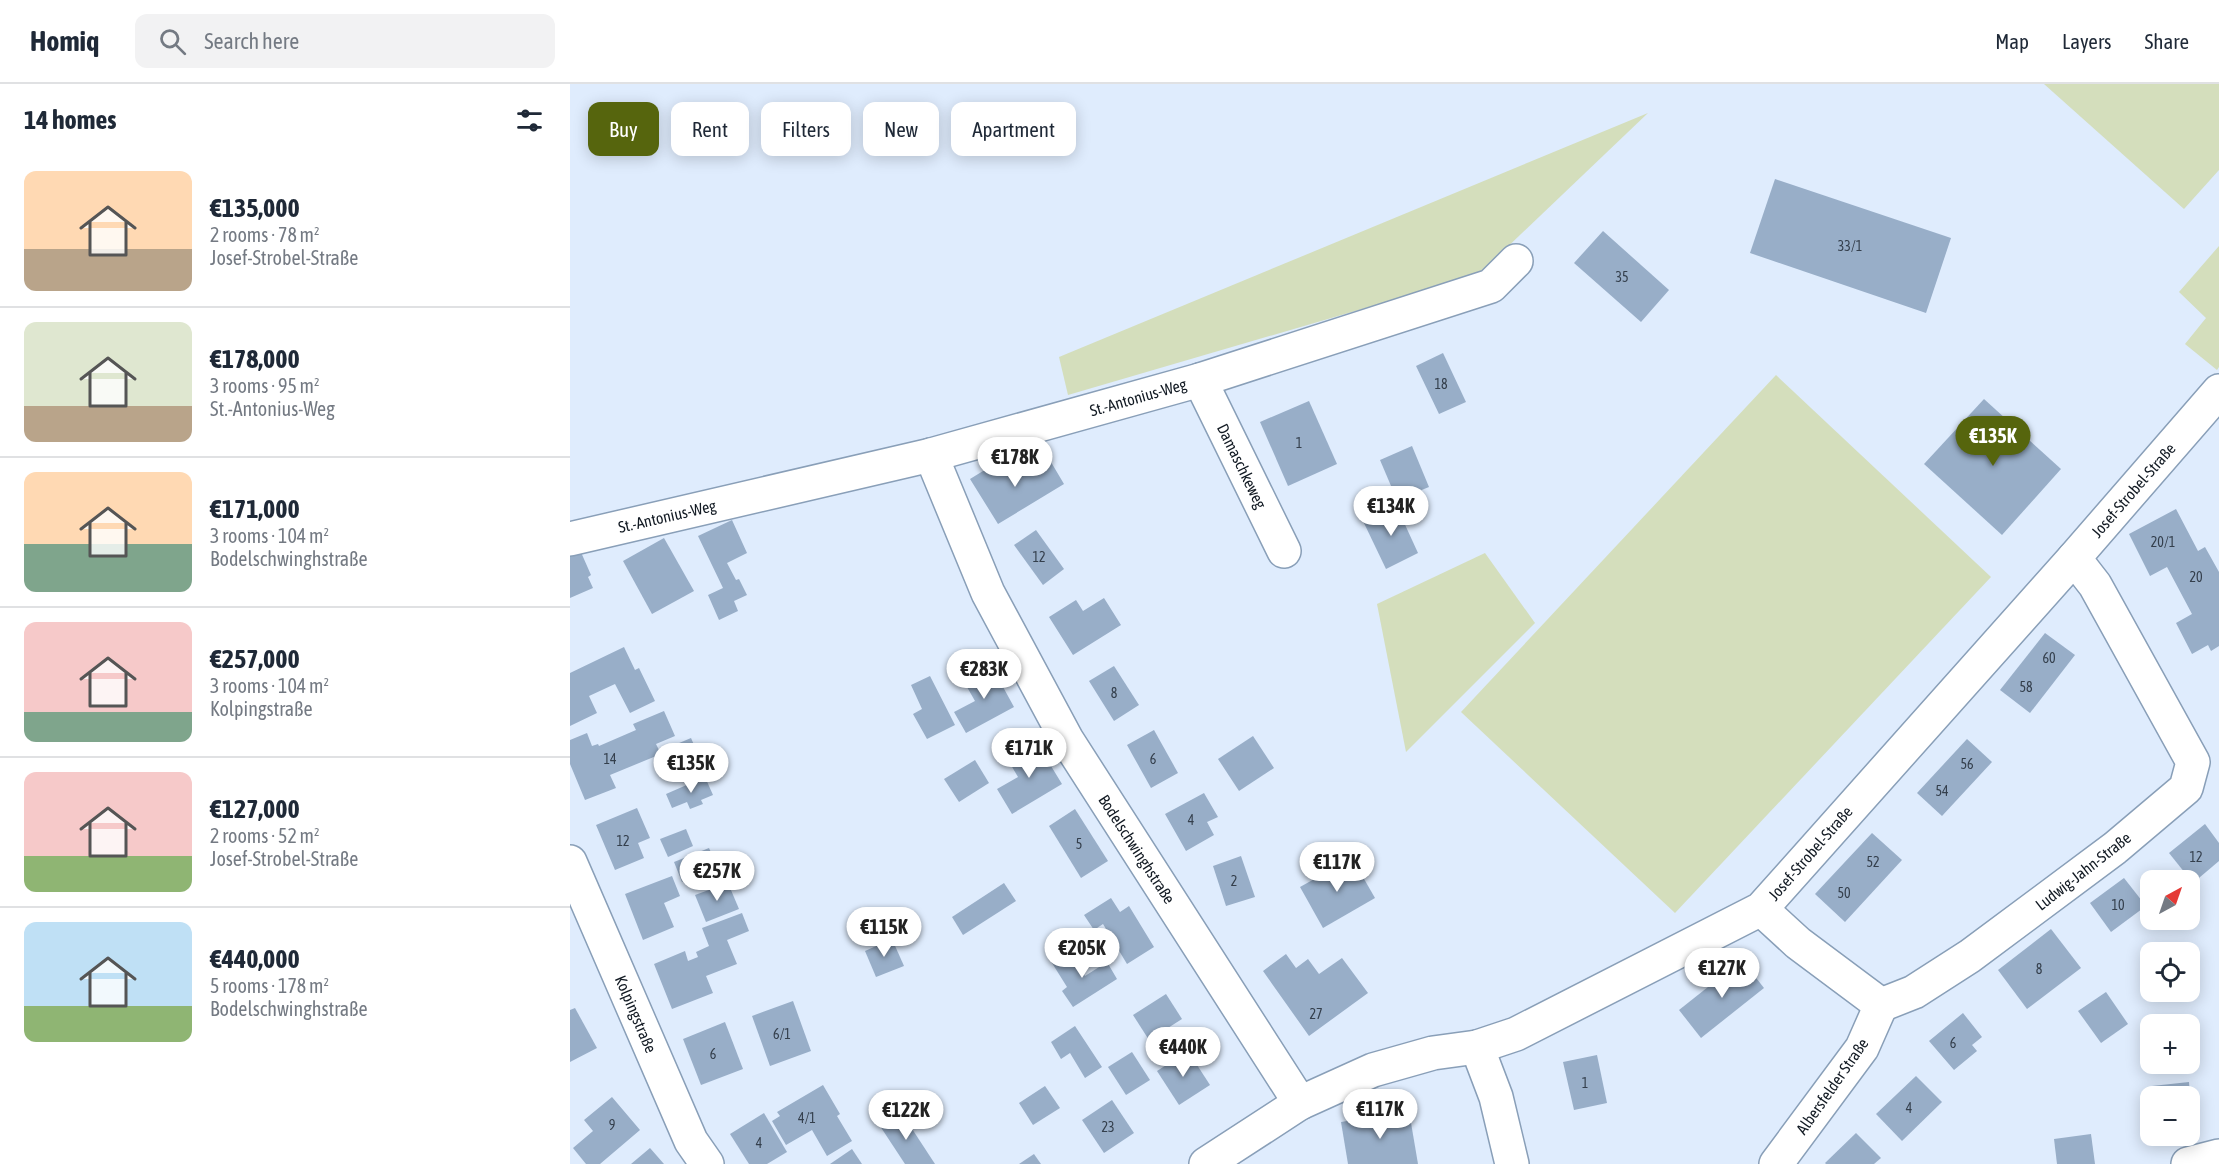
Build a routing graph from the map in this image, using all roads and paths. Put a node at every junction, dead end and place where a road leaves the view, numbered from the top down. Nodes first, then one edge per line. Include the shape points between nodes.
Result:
1 (1515, 261) dead end
2 (1200, 380) junction
3 (2219, 391) edge
4 (932, 454) junction
5 (570, 538) edge
6 (1284, 551) dead end
7 (2074, 558) junction
8 (570, 862) edge
9 (1761, 909) junction
10 (1881, 1005) junction
11 (1477, 1047) junction
12 (1300, 1103) junction
13 (2219, 1156) edge
14 (706, 1164) edge
15 (1206, 1164) edge
16 (1512, 1164) edge
17 (1776, 1164) edge
18 (2188, 1164) edge

1 - 2 street, St.-Antonius-Weg via 1491,286
2 - 4 street, St.-Antonius-Weg
2 - 6 street, Damaschkeweg
3 - 7 street, Josef-Strobel-Straße
4 - 5 street, St.-Antonius-Weg
4 - 12 street, Bodelschwinghstraße via 988,593 1067,740
7 - 9 street, Josef-Strobel-Straße
7 - 10 street, Ludwig-Jahn-Straße via 2095,585 2193,762 2186,788 2115,848 1970,956 1914,992
8 - 14 street, Kolpingstraße via 691,1141
9 - 10 street via 1798,943
9 - 11 street, Josef-Strobel-Straße via 1526,1030
10 - 17 street, Albersfelder Straße via 1862,1048
11 - 12 street, Josef-Strobel-Straße via 1433,1053 1373,1070
11 - 16 street via 1496,1097
12 - 15 street, Josef-Strobel-Straße
13 - 18 street

